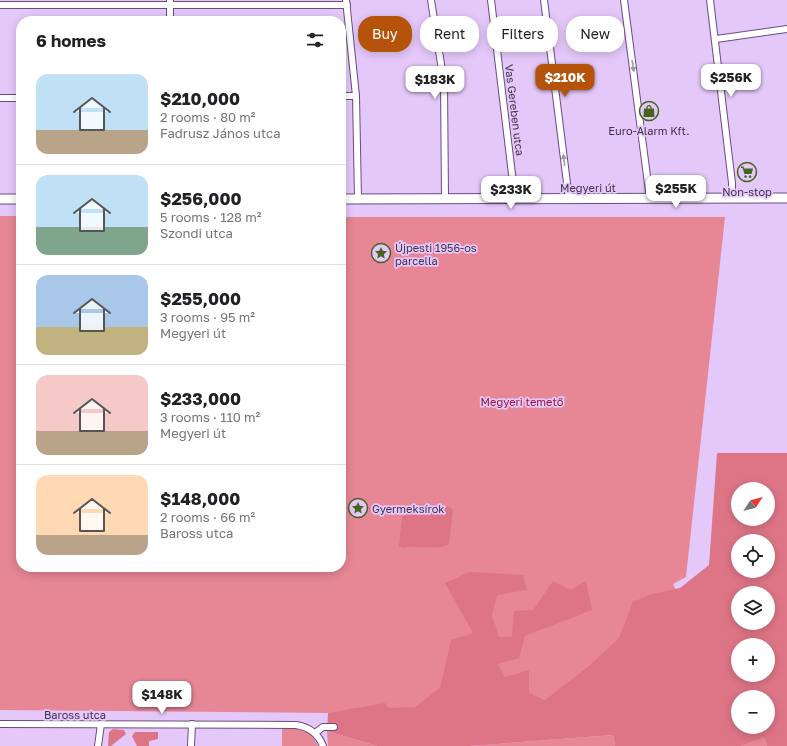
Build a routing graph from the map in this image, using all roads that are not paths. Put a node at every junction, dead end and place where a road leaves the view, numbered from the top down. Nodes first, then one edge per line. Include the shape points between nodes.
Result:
1 (431, 0) edge
2 (491, 0) edge
3 (544, 0) edge
4 (624, 0) edge
5 (710, 0) edge
6 (170, 2) edge
7 (346, 2) edge
8 (0, 5) edge
9 (170, 16) edge
10 (787, 29) edge
11 (716, 39) junction
12 (346, 96) edge
13 (356, 96) junction
14 (0, 98) edge
15 (16, 98) edge
16 (732, 198) junction
17 (787, 198) edge
18 (0, 199) edge
19 (16, 199) edge
20 (346, 199) edge
21 (358, 199) junction
22 (445, 199) junction
23 (514, 199) junction
24 (569, 199) junction
25 (650, 199) junction
26 (0, 724) edge
27 (101, 724) junction
28 (192, 724) junction
29 (334, 727) dead end
30 (315, 733) junction
31 (98, 746) edge
32 (191, 746) edge
33 (323, 746) edge

1 - 22 street via 444,83
2 - 23 street, Vas Gereben utca
24 -> 3 street
4 -> 25 street
5 - 11 street
6 - 7 street
6 - 8 street
6 - 9 street
7 - 13 street
10 - 11 street
11 - 16 street
12 - 13 street
13 - 21 street
14 - 15 street
16 - 17 main road, Megyeri út
16 - 25 main road, Megyeri út
18 - 19 main road
20 - 21 main road, Megyeri út
21 - 22 main road, Megyeri út
22 - 23 main road, Megyeri út
23 - 24 main road, Megyeri út
24 - 25 main road, Megyeri út
26 - 27 street, Baross utca
27 - 28 street, Baross utca
27 - 31 street
28 - 30 street, Baross utca via 296,725 306,727
28 - 32 street
29 - 30 street via 323,727
30 - 33 street

